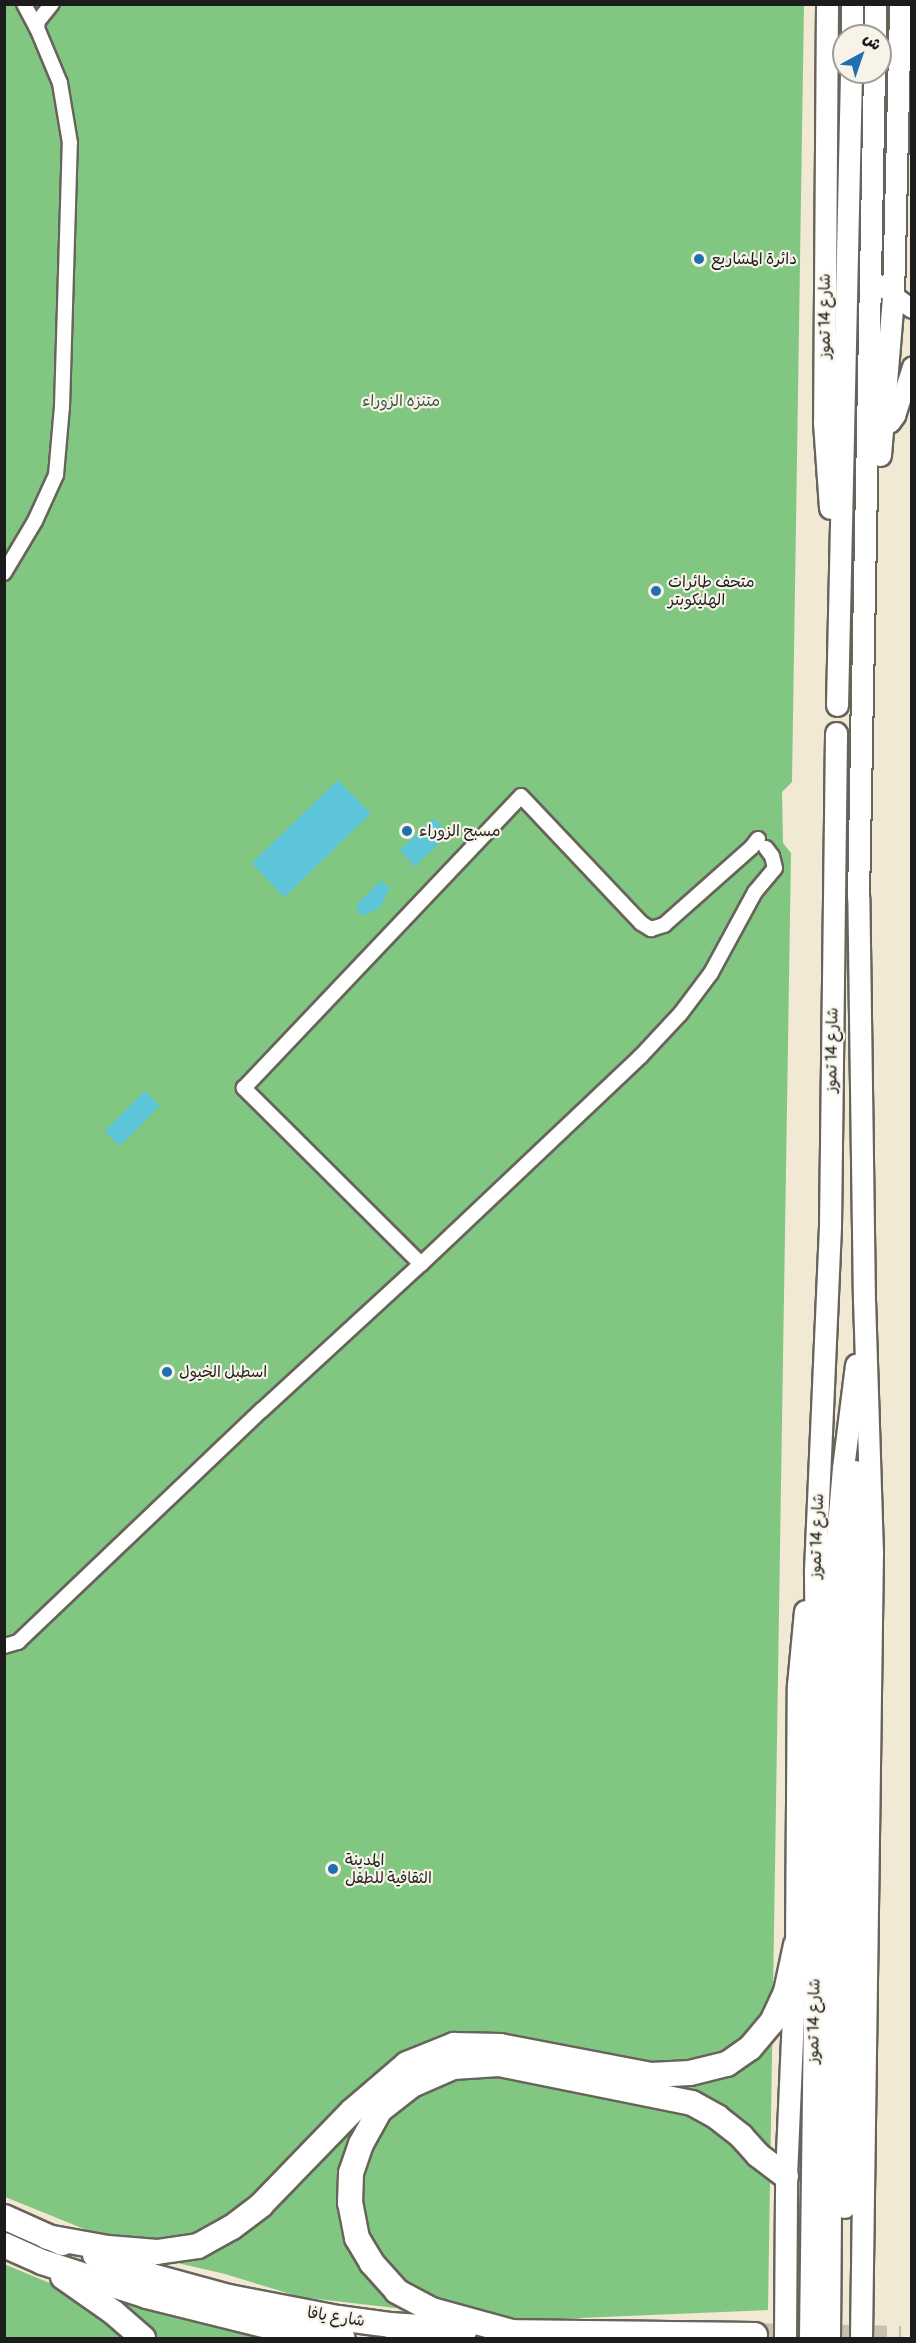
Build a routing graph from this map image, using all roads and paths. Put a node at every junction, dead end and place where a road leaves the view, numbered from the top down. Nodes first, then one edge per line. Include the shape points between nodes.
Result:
1 (24, 4) edge
2 (52, 4) edge
3 (827, 4) edge
4 (852, 4) edge
5 (875, 4) edge
6 (900, 4) edge
7 (852, 24) edge
8 (874, 24) edge
9 (37, 28) junction
10 (852, 84) edge
11 (874, 84) edge
12 (870, 278) junction
13 (893, 296) junction
14 (912, 309) edge
15 (912, 367) edge
16 (824, 422) junction
17 (883, 424) junction
18 (868, 443) junction
19 (844, 445) junction
20 (4, 573) edge
21 (864, 623) junction
22 (838, 628) junction
23 (837, 705) dead end
24 (836, 733) dead end
25 (834, 897) junction
26 (858, 897) junction
27 (421, 1264) junction
28 (864, 1302) junction
29 (815, 1570) junction
30 (4, 1646) edge
31 (796, 1945) junction
32 (786, 2176) junction
33 (4, 2217) edge
34 (47, 2237) junction
35 (4, 2245) edge
36 (42, 2262) junction
37 (516, 2333) junction
38 (755, 2335) dead end
39 (143, 2338) edge
40 (342, 2338) edge
41 (785, 2338) edge
42 (810, 2338) edge
43 (829, 2338) edge
44 (842, 2338) edge
45 (861, 2338) edge

1 - 9 street
2 - 9 street
3 - 16 main road, شارع 14 تموز
4 - 7 main road
5 - 8 main road
6 - 13 main road, شارع 14 تموز
9 - 20 street via 60,83 70,143 65,367 56,475 35,521
10 - 19 main road, شارع 14 تموز
11 - 12 main road, شارع 14 تموز
12 - 13 street
12 - 18 main road, شارع 14 تموز
13 - 14 street
13 - 17 main road, شارع 14 تموز
15 - 17 street via 898,411 891,423
16 - 19 main road via 831,436
16 - 22 main road, شارع 14 تموز
17 - 18 main road via 878,436
17 - 21 main road, شارع 14 تموز
18 - 19 main road
18 - 21 main road, شارع 14 تموز
19 - 22 main road, شارع 14 تموز
21 - 26 main road, شارع 14 تموز
22 - 23 main road, شارع 14 تموز
24 - 25 main road, شارع 14 تموز
25 - 26 main road
25 - 29 main road, شارع 14 تموز via 830,1226
26 - 28 main road, شارع 14 تموز
27 - 27 street via 244,1088 521,796 651,929 664,925 752,847 762,843 775,868 755,892 711,973 681,1012 640,1057
27 - 30 street via 18,1642
28 - 43 main road, شارع 14 تموز via 835,1561
28 - 44 main road via 854,1494
28 - 45 main road, شارع 14 تموز via 872,1553
29 - 31 main road via 798,1673
29 - 42 main road, شارع 14 تموز via 817,1767
31 - 32 main road
31 - 34 highway via 786,1992 772,2022 750,2048 726,2064 690,2073 651,2075 500,2046 454,2045 407,2064 352,2111 261,2205 198,2246 157,2252
32 - 37 highway via 717,2117 692,2103 499,2064 453,2067 412,2085 380,2110 361,2144 351,2173 350,2202 357,2238 372,2263 397,2291 432,2310
32 - 41 main road
33 - 34 highway, شارع يافا
34 - 37 highway, شارع يافا via 152,2276 241,2300 390,2325
35 - 36 highway, شارع يافا
36 - 39 highway
36 - 40 highway, شارع يافا via 222,2316
37 - 38 highway, شارع يافا

